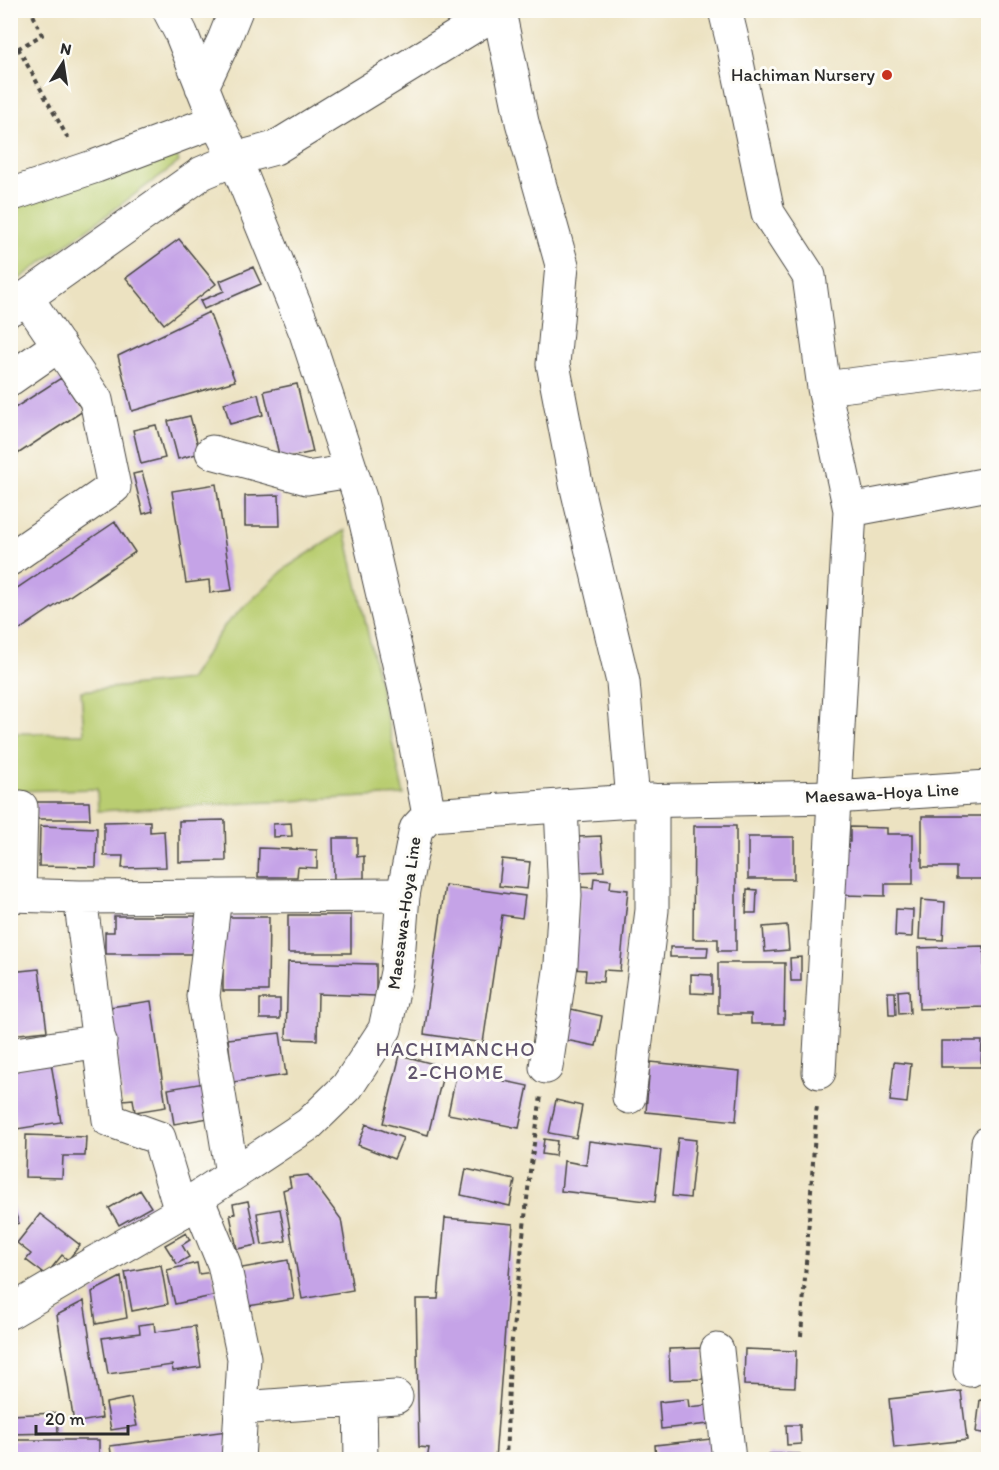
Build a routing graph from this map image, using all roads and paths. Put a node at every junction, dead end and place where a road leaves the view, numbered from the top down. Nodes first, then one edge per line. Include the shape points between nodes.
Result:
1 (31, 10) edge
2 (169, 10) edge
3 (236, 10) edge
4 (724, 10) edge
5 (499, 11) edge
6 (18, 48) junction
7 (10, 53) edge
8 (202, 87) junction
9 (216, 121) junction
10 (235, 159) junction
11 (86, 170) junction
12 (10, 195) edge
13 (18, 303) edge
14 (59, 345) junction
15 (988, 368) edge
16 (10, 379) edge
17 (824, 388) junction
18 (212, 452) dead end
19 (351, 471) junction
20 (988, 484) edge
21 (850, 510) junction
22 (10, 559) edge
23 (988, 787) edge
24 (833, 797) junction
25 (643, 801) junction
26 (561, 806) junction
27 (21, 807) dead end
28 (429, 815) junction
29 (15, 895) edge
30 (404, 895) junction
31 (215, 896) junction
32 (80, 897) junction
33 (100, 1041) junction
34 (10, 1055) edge
35 (546, 1067) joint
36 (819, 1072) joint
37 (629, 1097) dead end
38 (988, 1143) edge
39 (232, 1174) junction
40 (986, 1204) edge
41 (189, 1205) junction
42 (10, 1312) edge
43 (801, 1336) dead end
44 (717, 1350) dead end
45 (970, 1370) dead end
46 (396, 1397) dead end
47 (360, 1400) junction
48 (241, 1408) junction
49 (238, 1460) edge
50 (361, 1460) edge
51 (506, 1460) edge
52 (729, 1460) edge

1 - 6 path via 42,35
2 - 8 street
3 - 8 street
4 - 17 street via 768,213 809,276
5 - 10 street via 275,148
5 - 25 street via 522,122 562,265 553,363 576,484 623,682
6 - 7 path
6 - 11 path
8 - 9 street
9 - 10 street
9 - 11 street
10 - 13 street via 202,173
10 - 19 street via 306,333
11 - 12 street
13 - 14 street
14 - 16 street
14 - 22 street via 96,400 114,487
15 - 17 street
17 - 21 street
18 - 19 street via 307,478
19 - 28 street via 406,694
20 - 21 street
21 - 24 street
23 - 24 street, Maesawa-Hoya Line
24 - 25 street, Maesawa-Hoya Line
24 - 36 street
25 - 26 street, Maesawa-Hoya Line
25 - 37 street via 652,910
26 - 28 street, Maesawa-Hoya Line
26 - 35 street via 565,896 561,964
27 - 29 street
28 - 30 street, Maesawa-Hoya Line via 416,828
29 - 32 street
30 - 31 street
30 - 39 street, Maesawa-Hoya Line via 397,972 385,1029 347,1087 309,1124
31 - 32 street
31 - 39 street via 203,996
32 - 33 street
33 - 34 street
33 - 41 street via 109,1120 159,1138
35 - 51 path via 530,1171 510,1358
36 - 43 path
38 - 40 street
39 - 41 street, Maesawa-Hoya Line
40 - 45 street
41 - 42 street, Maesawa-Hoya Line
41 - 48 street via 224,1264 244,1358
44 - 52 street
46 - 47 street
47 - 48 street
47 - 50 street
48 - 49 street

